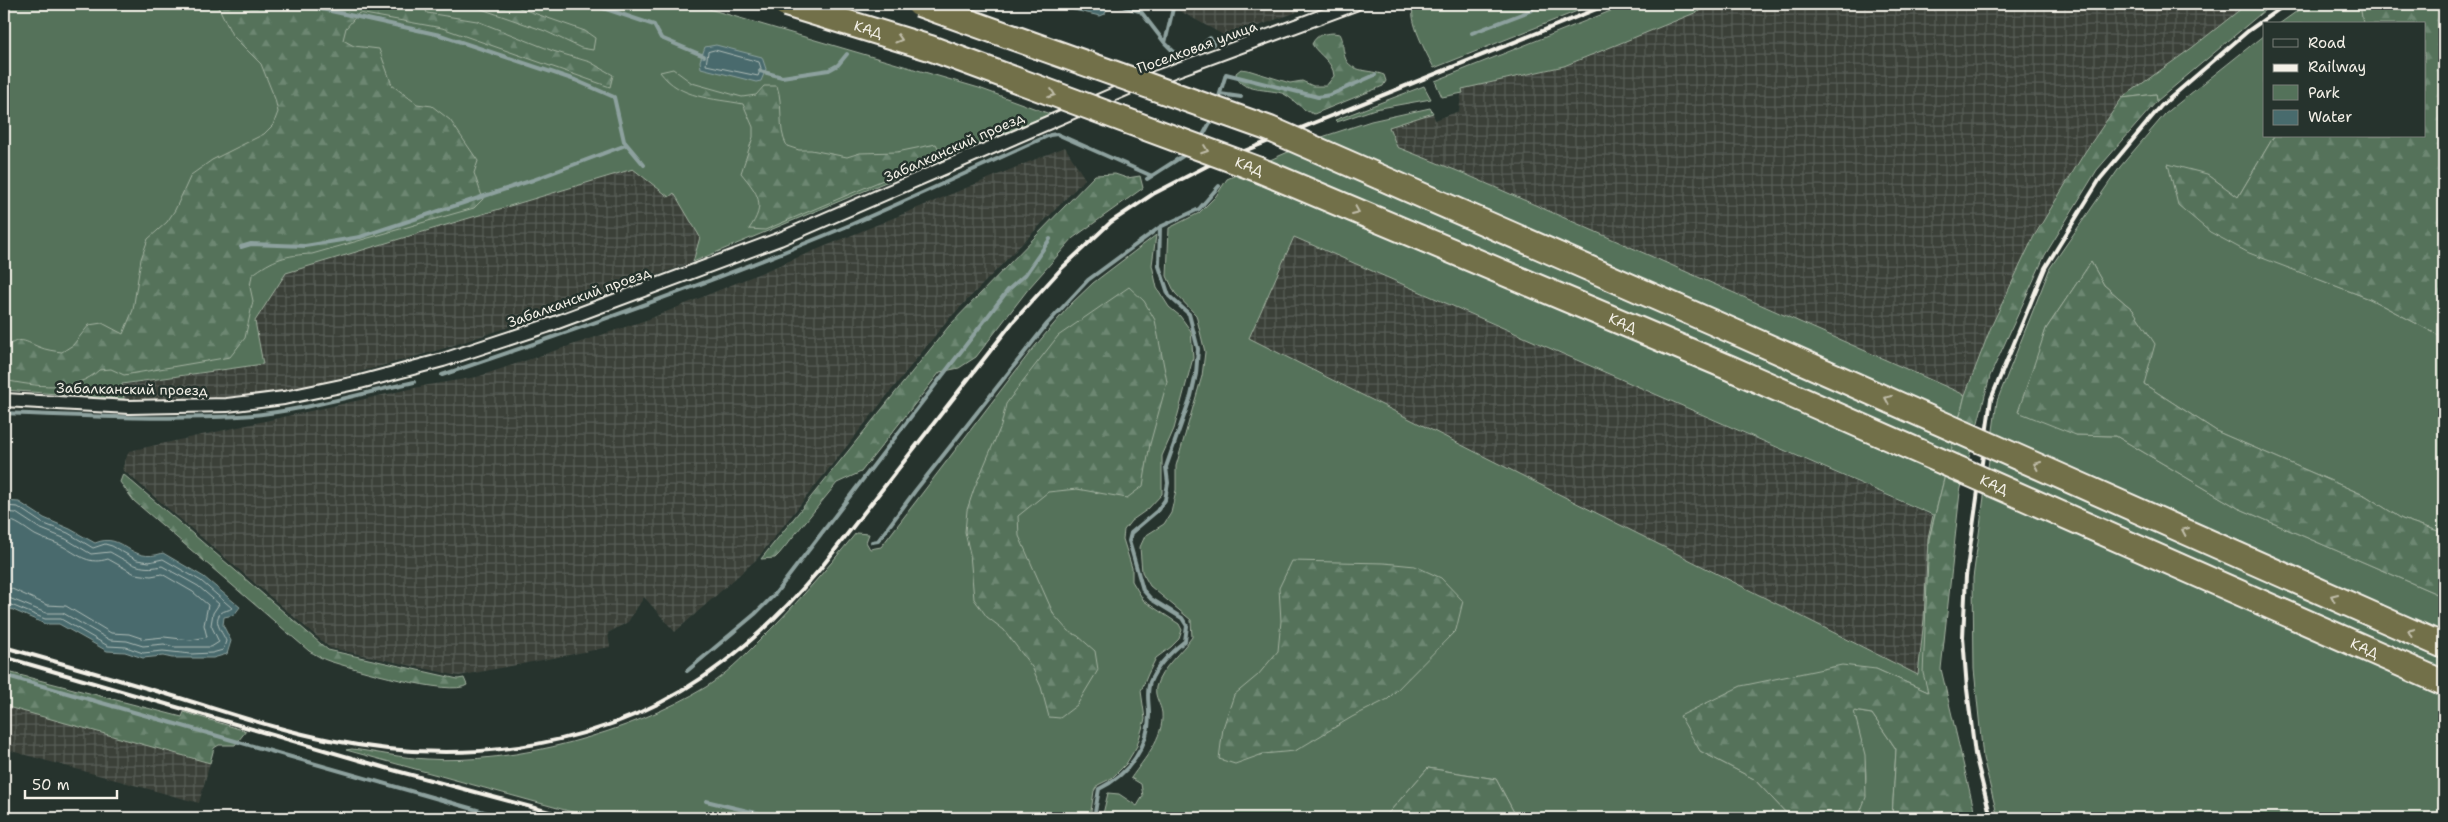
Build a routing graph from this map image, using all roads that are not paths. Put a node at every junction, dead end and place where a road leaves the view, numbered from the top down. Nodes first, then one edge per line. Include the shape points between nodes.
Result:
1 (786, 4) edge
2 (919, 4) edge
3 (1355, 4) edge
4 (1133, 86) joint
5 (4, 400) edge
6 (2444, 646) edge
7 (2444, 683) edge

1 -> 7 highway, КАД, bridge via 930,48 1257,169 1739,372
6 -> 2 highway, bridge via 1270,129
3 - 4 street, Поселковая улица
4 - 5 street, Забалканский проезд via 780,239 547,326 443,360 284,398 227,404 130,407

